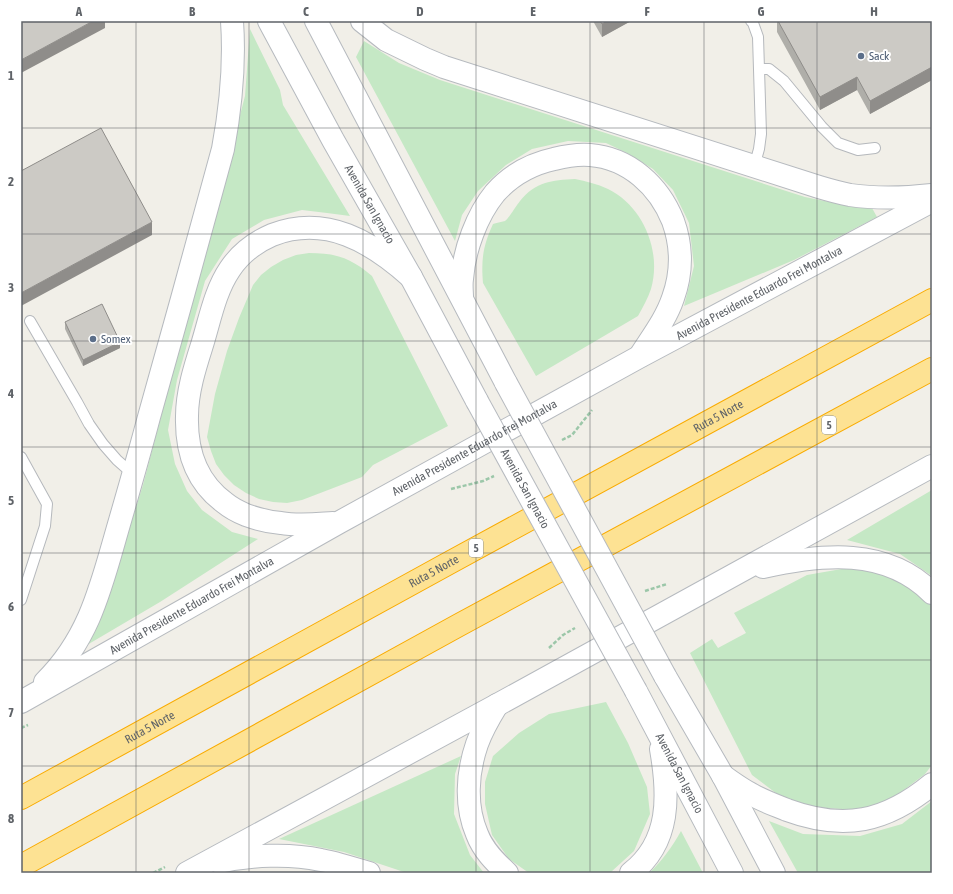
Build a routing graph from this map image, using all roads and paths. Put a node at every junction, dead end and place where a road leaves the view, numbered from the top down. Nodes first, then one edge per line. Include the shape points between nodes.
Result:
1 (232, 21) edge
2 (269, 21) edge
3 (316, 21) edge
4 (362, 21) edge
5 (751, 21) edge
6 (759, 69) junction
7 (875, 148) dead end
8 (754, 166) junction
9 (932, 195) edge
10 (932, 201) edge
11 (411, 277) junction
12 (462, 298) junction
13 (932, 300) edge
14 (30, 321) dead end
15 (639, 357) junction
16 (932, 369) edge
17 (592, 410) dead end
18 (559, 442) dead end
19 (21, 457) edge
20 (932, 466) edge
21 (497, 474) dead end
22 (134, 475) junction
23 (446, 490) dead end
24 (338, 523) junction
25 (735, 575) junction
26 (932, 593) edge
27 (21, 600) edge
28 (26, 699) edge
29 (497, 705) junction
30 (28, 725) dead end
31 (21, 728) edge
32 (659, 734) junction
33 (723, 776) junction
34 (932, 784) edge
35 (21, 798) edge
36 (21, 866) edge
37 (195, 869) edge
38 (369, 873) edge
39 (507, 873) edge
40 (631, 873) edge
41 (732, 873) edge
42 (774, 873) edge

1 - 22 main road via 233,82 223,149
2 - 11 main road, Avenida San Ignacio
3 - 12 main road
4 - 8 main road via 386,40 425,60
5 - 6 lane via 758,37
6 - 7 lane via 769,69 784,81 838,143 858,150
6 - 8 lane via 761,134
8 - 9 main road via 850,195 894,198
10 - 15 main road, Avenida Presidente Eduardo Frei Montalva
11 - 24 main road via 381,252 364,242 330,229 295,228 278,233 264,239 241,256 223,281 195,368 187,414 187,435 198,473 217,498 245,515 263,520 283,524
11 - 32 main road, Avenida San Ignacio, bridge
12 - 15 main road via 462,280 470,242 487,204 502,187 518,173 544,161 574,155 607,158 632,170 653,188 670,214 679,246 680,264 674,298
12 - 33 main road, bridge via 665,676
13 - 35 highway, Ruta 5 Norte / 5
14 - 22 lane via 89,424 108,449
15 - 24 main road, Avenida Presidente Eduardo Frei Montalva
16 - 36 highway, 5
17 - 18 path via 572,435
19 - 27 lane via 47,504 45,526
20 - 25 main road
21 - 23 path via 484,481
22 - 28 main road via 91,613 75,646 49,679
24 - 28 main road, Avenida Presidente Eduardo Frei Montalva
25 - 26 main road via 806,559 858,558 893,566 909,574
25 - 29 main road
29 - 37 main road
29 - 39 main road via 477,743 469,785 469,802 471,819 477,835 490,856
30 - 31 path
32 - 40 main road via 666,793 663,827 648,856
32 - 41 main road, Avenida San Ignacio
33 - 34 main road via 773,805 800,815 835,822 853,821 887,813 919,795
33 - 42 main road
37 - 38 main road via 231,859 261,856 320,859

